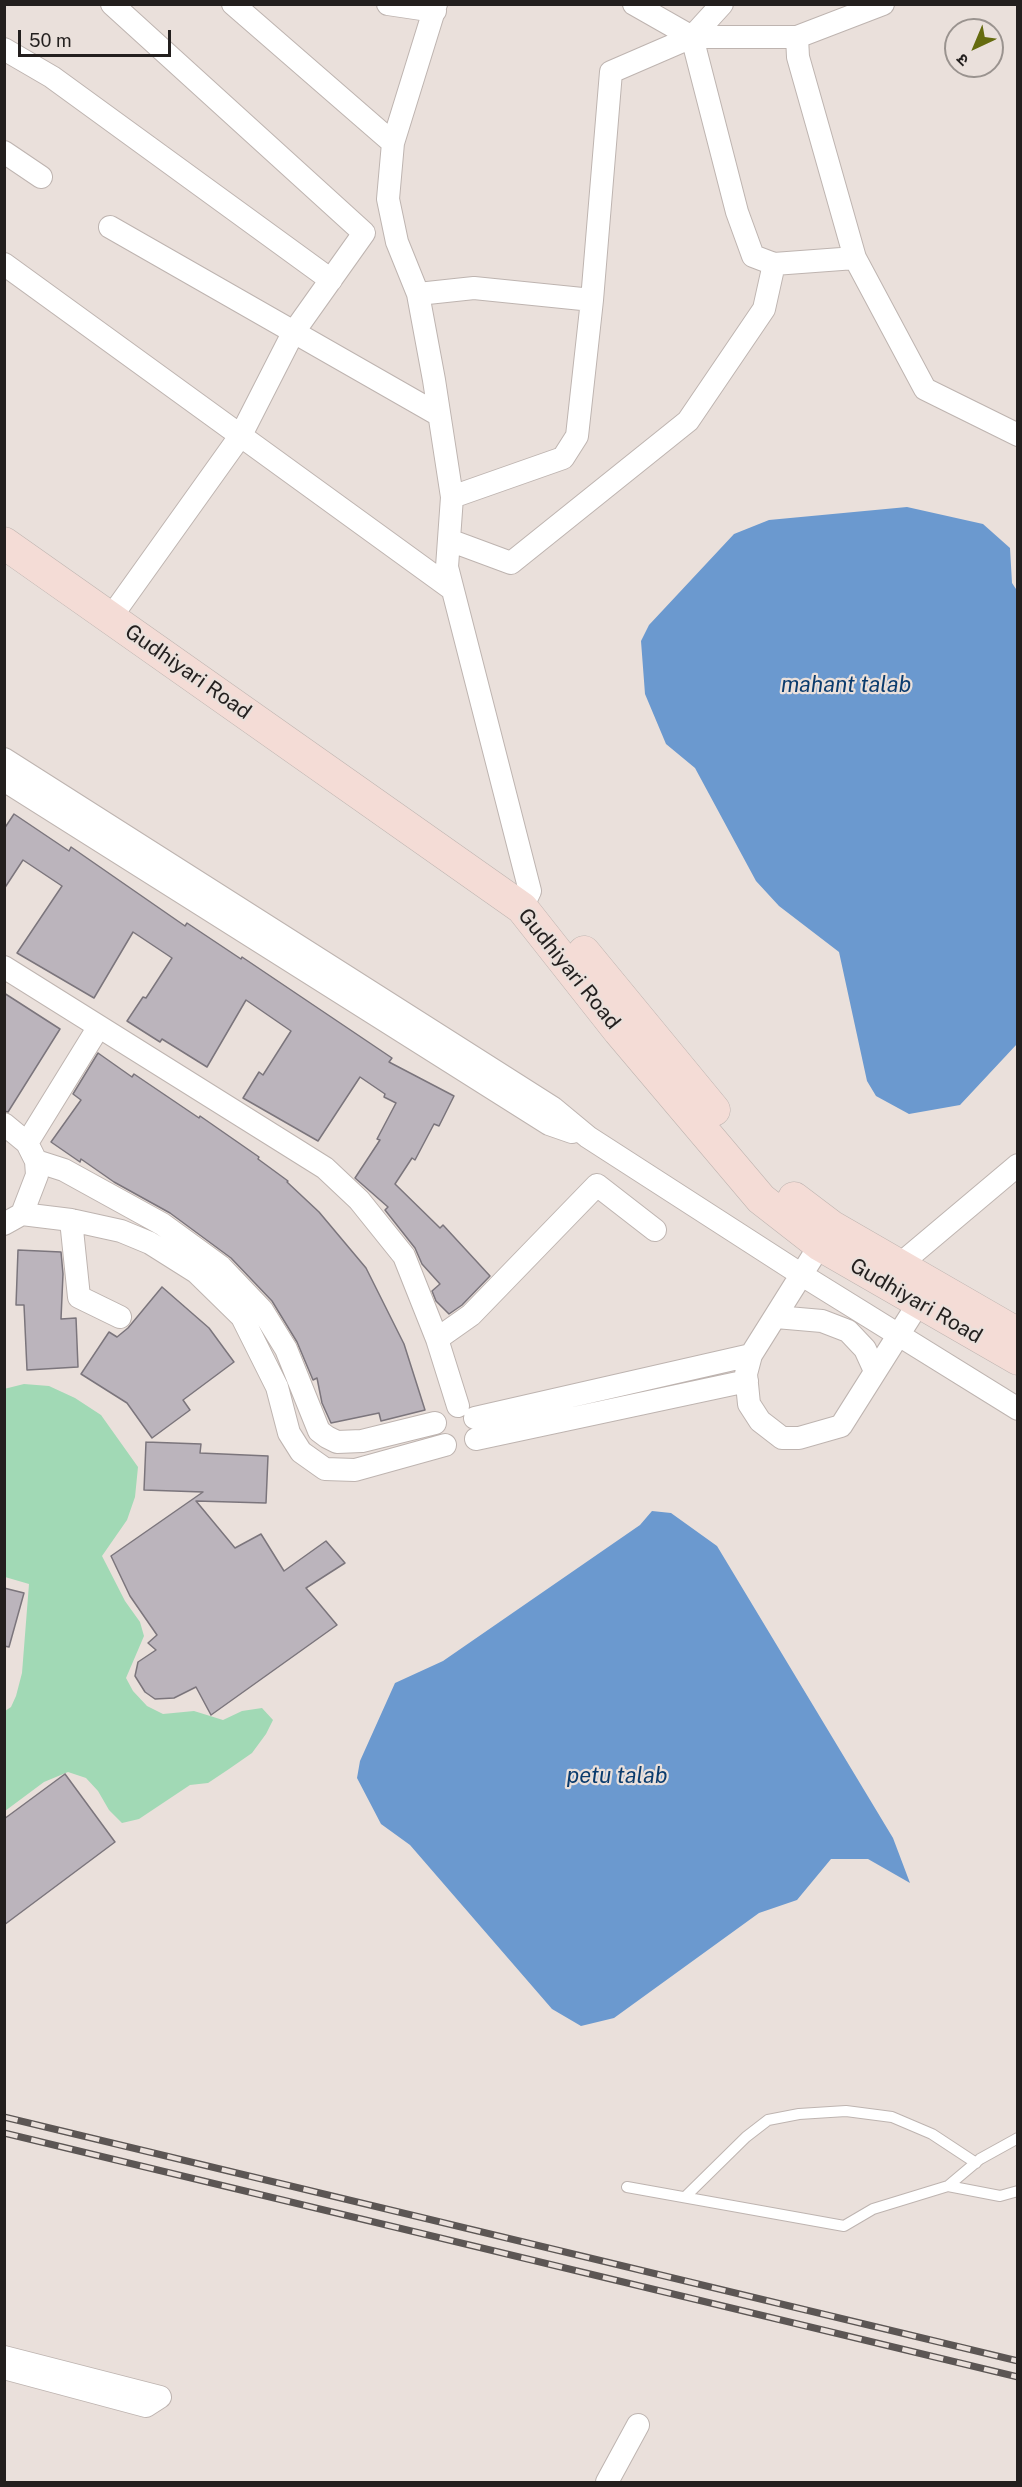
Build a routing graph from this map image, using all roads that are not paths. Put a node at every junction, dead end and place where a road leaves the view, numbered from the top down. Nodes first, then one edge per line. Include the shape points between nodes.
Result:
1 (111, 4) edge
2 (233, 4) edge
3 (388, 4) edge
4 (634, 4) edge
5 (722, 4) edge
6 (883, 4) edge
7 (436, 8) edge
8 (692, 37) junction
9 (797, 37) junction
10 (4, 49) edge
11 (393, 142) junction
12 (4, 152) edge
13 (41, 177) dead end
14 (388, 199) junction
15 (110, 227) dead end
16 (364, 232) junction
17 (855, 258) junction
18 (4, 264) edge
19 (774, 264) junction
20 (331, 280) junction
21 (418, 294) junction
22 (592, 300) junction
23 (293, 333) junction
24 (439, 414) junction
25 (241, 435) junction
26 (1017, 435) edge
27 (452, 497) junction
28 (4, 522) edge
29 (449, 540) junction
30 (4, 543) edge
31 (452, 589) junction
32 (116, 609) junction
33 (4, 759) edge
34 (4, 780) edge
35 (526, 899) junction
36 (4, 967) edge
37 (98, 1028) junction
38 (4, 1124) edge
39 (588, 1137) junction
40 (32, 1152) junction
41 (1017, 1165) edge
42 (13, 1219) edge
43 (71, 1220) junction
44 (655, 1230) dead end
45 (820, 1245) junction
46 (202, 1264) junction
47 (898, 1266) junction
48 (802, 1275) junction
49 (918, 1304) junction
50 (120, 1317) dead end
51 (776, 1317) junction
52 (1017, 1334) edge
53 (898, 1335) junction
54 (437, 1339) junction
55 (751, 1355) junction
56 (1017, 1359) edge
57 (875, 1371) junction
58 (747, 1381) junction
59 (1017, 1409) edge
60 (470, 1421) junction
61 (435, 1423) junction
62 (445, 1445) junction
63 (1017, 2138) edge
64 (976, 2163) junction
65 (948, 2186) junction
66 (627, 2187) dead end
67 (1017, 2191) edge
68 (685, 2197) junction
69 (4, 2357) edge
70 (4, 2368) edge
71 (638, 2425) dead end
72 (607, 2482) edge

1 - 16 street
2 - 11 street
3 - 7 street
4 - 8 street
5 - 8 street
6 - 9 street
7 - 11 street
8 - 9 street
8 - 19 street via 737,212 753,256
8 - 22 street via 611,72
9 - 17 street via 798,57
10 - 20 street via 52,77
11 - 14 street
12 - 13 street
14 - 16 street
14 - 21 street via 397,242
15 - 23 street
16 - 20 street
17 - 19 street
17 - 26 street via 925,389
18 - 25 street
19 - 29 street via 764,309 688,421 511,563
20 - 23 street
21 - 22 street via 474,288
21 - 24 street
22 - 27 street via 577,436 563,458
23 - 24 street
23 - 25 street
24 - 27 street
25 - 31 street
25 - 32 street
27 - 29 street
28 - 32 street, Gudhiyari Road
29 - 31 street via 447,567
30 - 32 street, Gudhiyari Road
31 - 35 street
32 - 35 street, Gudhiyari Road
33 - 39 street via 553,1108
34 - 39 street via 549,1124
35 - 45 street, Gudhiyari Road via 619,1031 761,1199
35 - 47 street, Gudhiyari Road via 777,1186 831,1226
36 - 37 street
37 - 40 street
37 - 54 street via 326,1168 359,1200 404,1256
38 - 40 street
39 - 48 street
40 - 42 street via 37,1175
40 - 46 street via 162,1224
41 - 47 street
42 - 43 street
43 - 46 street via 121,1231
43 - 50 street via 79,1297
44 - 54 street via 597,1185 471,1315
45 - 48 street
45 - 49 street, Gudhiyari Road
46 - 61 street via 262,1310 285,1349 319,1431 327,1437 337,1442 362,1441
46 - 62 street via 242,1317 277,1387 289,1433 301,1452 325,1469 355,1470
47 - 52 street, Gudhiyari Road
48 - 51 street
48 - 53 street
49 - 53 street
49 - 56 street, Gudhiyari Road
51 - 55 street
51 - 57 street via 822,1321 848,1331 865,1349
53 - 57 street
53 - 59 street
54 - 60 street
55 - 58 street
55 - 60 street
57 - 58 street via 841,1426 799,1438 782,1438 760,1421 749,1404
58 - 60 street
60 - 61 street via 448,1407
60 - 62 street via 467,1445
61 - 62 street via 437,1436
63 - 64 lane
64 - 65 lane
64 - 68 lane via 932,2134 892,2117 846,2111 799,2114 768,2120
65 - 67 lane via 1000,2196
65 - 68 lane via 873,2209 844,2226
66 - 68 lane
69 - 70 street via 160,2397 146,2406
71 - 72 street

